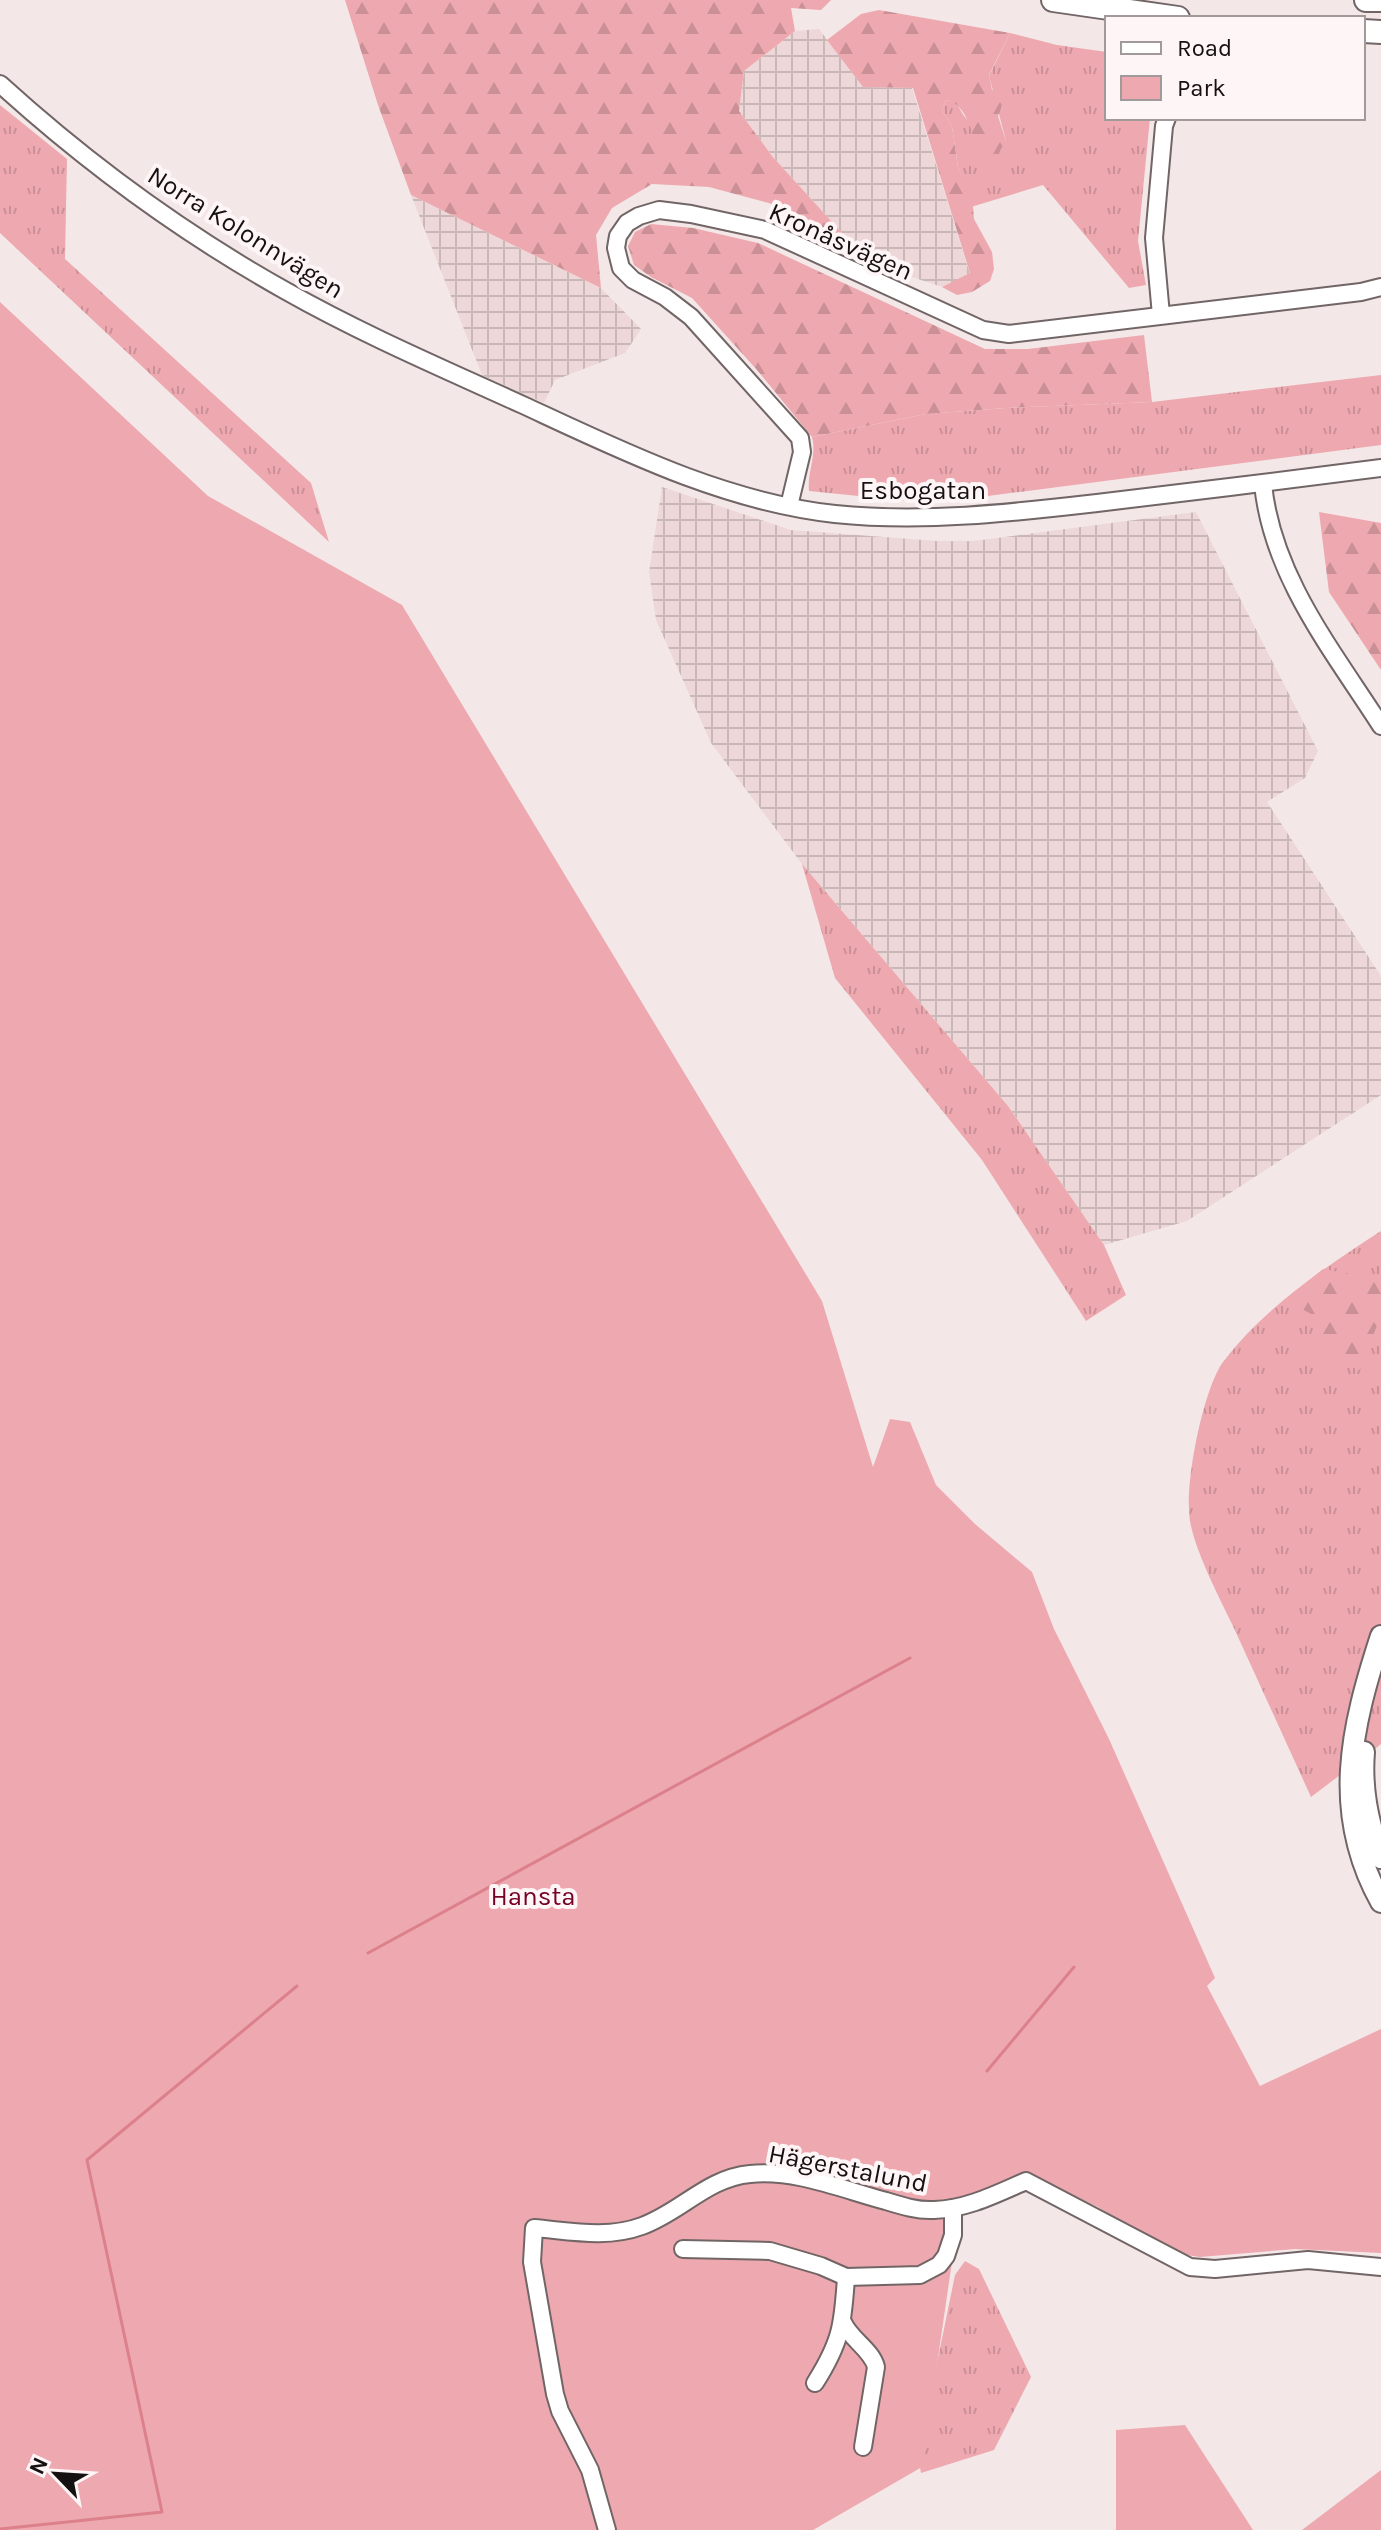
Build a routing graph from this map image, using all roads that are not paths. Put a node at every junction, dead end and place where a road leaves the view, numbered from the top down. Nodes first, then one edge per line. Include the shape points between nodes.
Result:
1 (1053, 0) edge
2 (1366, 0) edge
3 (1381, 0) edge
4 (1164, 16) edge
5 (0, 84) edge
6 (1166, 120) edge
7 (1381, 287) edge
8 (1161, 315) junction
9 (487, 388) joint
10 (1381, 468) edge
11 (1263, 484) junction
12 (789, 506) junction
13 (1381, 726) edge
14 (1381, 1636) edge
15 (1381, 1672) edge
16 (1381, 1858) edge
17 (1381, 1902) edge
18 (953, 2208) junction
19 (683, 2249) dead end
20 (1381, 2267) edge
21 (846, 2277) junction
22 (843, 2322) junction
23 (815, 2383) dead end
24 (863, 2447) dead end
25 (607, 2530) edge

1 - 4 highway
2 - 3 highway
5 - 9 street, Norra Kolonnvägen via 80,154 181,225 287,291
6 - 8 street via 1154,238
7 - 8 street, Kronåsvägen
8 - 12 street, Kronåsvägen via 1009,334 983,330 765,230 659,210 639,216 618,236 621,268 691,317 800,438 802,452
9 - 12 street, Esbogatan via 683,475
10 - 11 street, Esbogatan
11 - 12 street, Esbogatan via 964,517 834,514
11 - 13 street via 1296,594
14 - 17 main road via 1366,1684 1349,1785 1356,1840
15 - 16 main road via 1366,1730 1363,1770
18 - 20 street, Hägerstalund via 1026,2181 1190,2267 1308,2260
18 - 21 street, Hägerstalund via 946,2256 929,2271
18 - 25 street, Hägerstalund via 909,2207 762,2173 714,2184 626,2231 534,2228 532,2262 555,2394 590,2470
19 - 21 street, Hägerstalund via 770,2251
21 - 22 street
22 - 23 street via 834,2353
22 - 24 street via 875,2360

